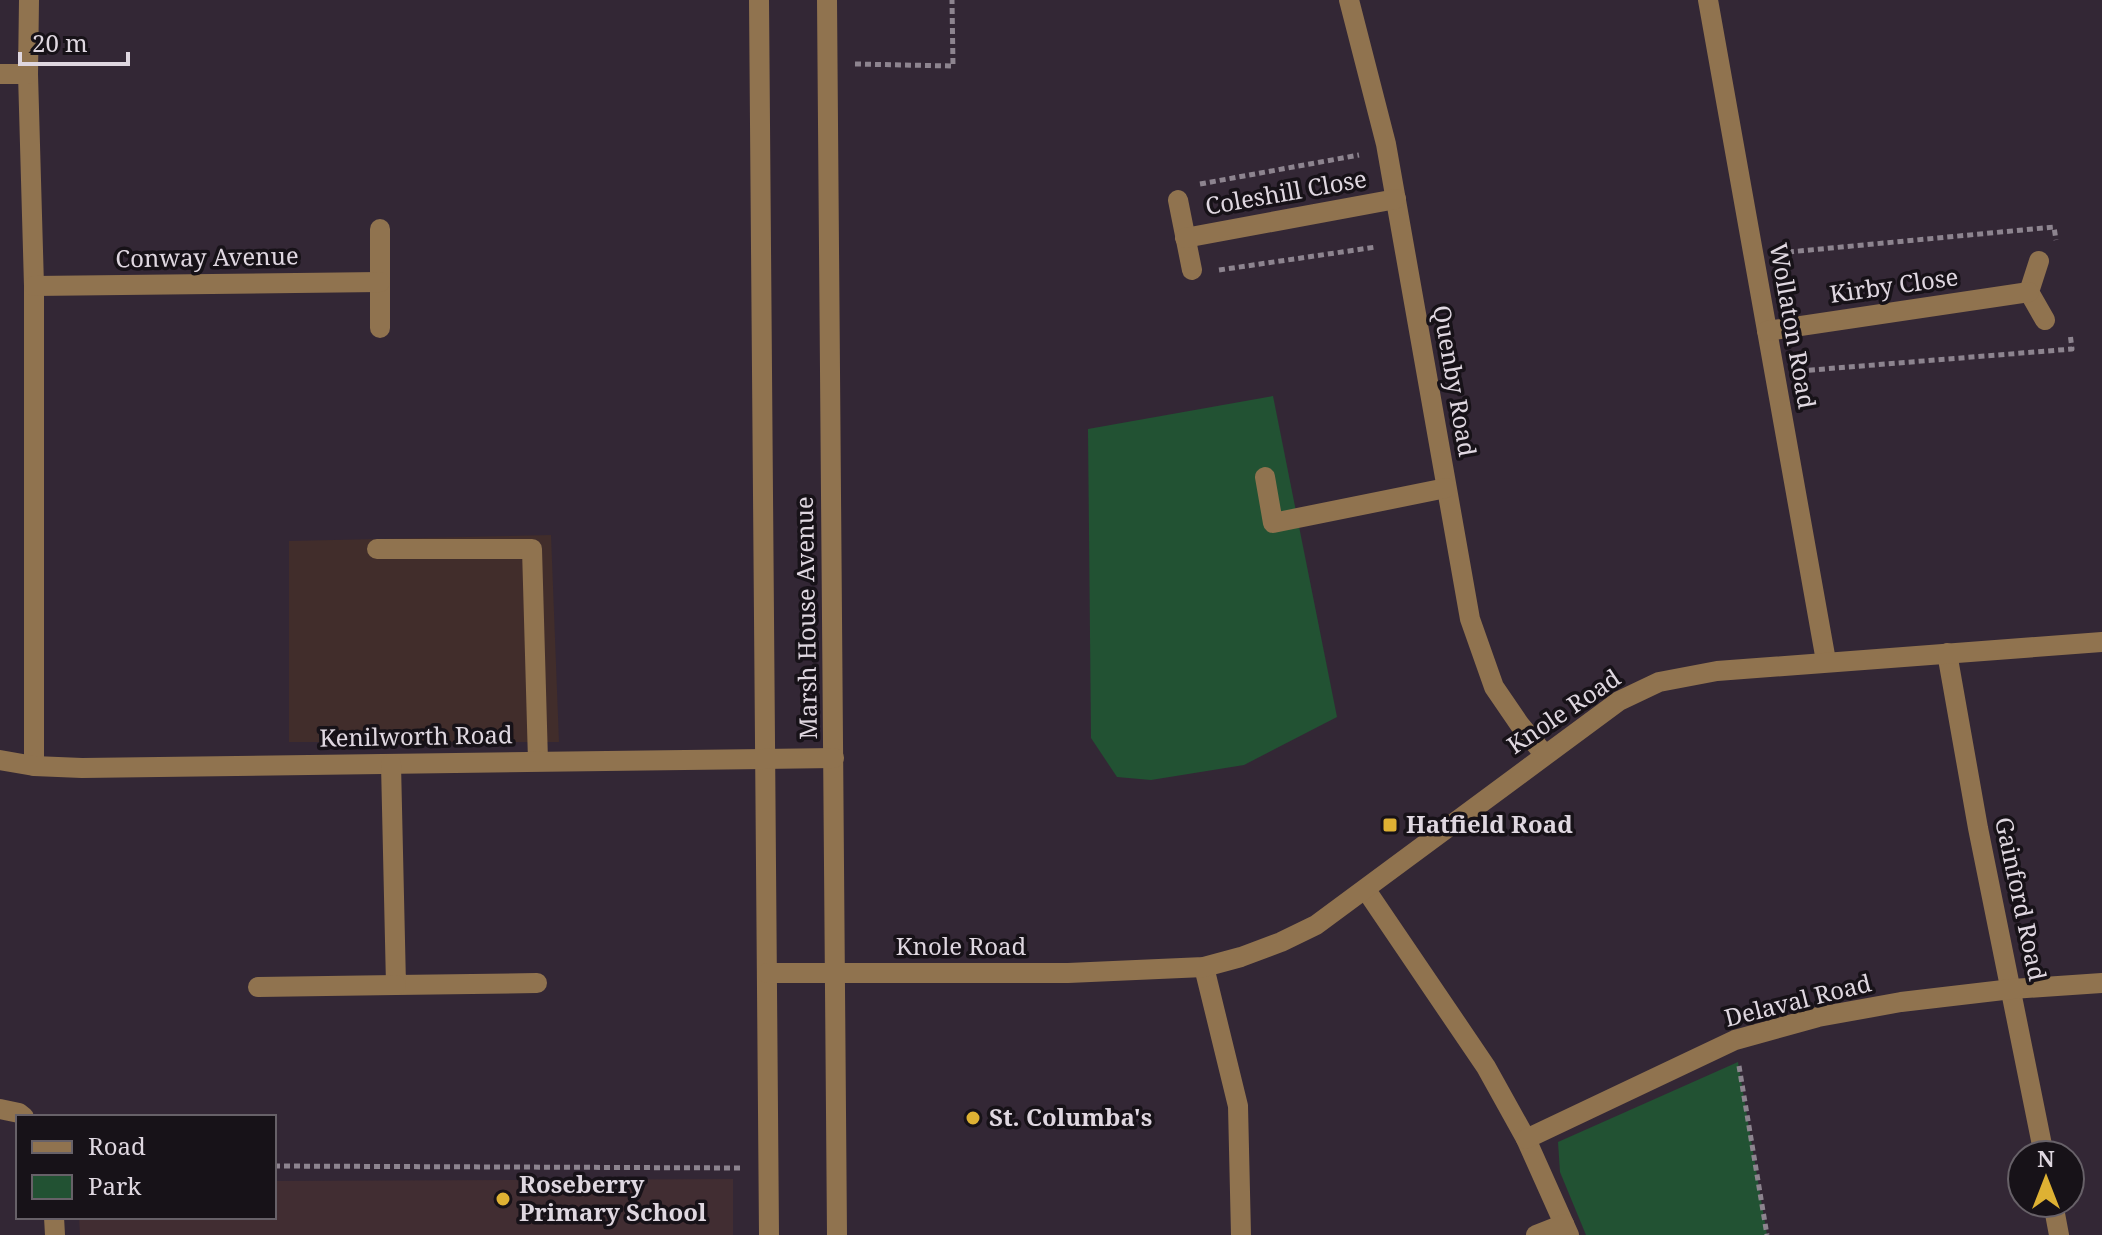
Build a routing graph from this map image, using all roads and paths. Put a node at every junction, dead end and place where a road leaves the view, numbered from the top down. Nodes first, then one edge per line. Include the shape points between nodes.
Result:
1 (29, 0) edge
2 (759, 0) edge
3 (827, 0) edge
4 (952, 0) edge
5 (1349, 0) edge
6 (1708, 0) edge
7 (828, 63) junction
8 (0, 74) edge
9 (28, 74) junction
10 (1387, 149) junction
11 (1396, 199) junction
12 (1178, 200) joint
13 (380, 229) dead end
14 (1185, 238) junction
15 (1403, 242) junction
16 (2039, 261) dead end
17 (1192, 270) joint
18 (380, 282) junction
19 (34, 286) junction
20 (2029, 292) junction
21 (2045, 320) dead end
22 (380, 328) dead end
23 (1767, 331) junction
24 (1265, 477) dead end
25 (1446, 488) junction
26 (377, 549) dead end
27 (2102, 642) edge
28 (1947, 653) junction
29 (1826, 661) junction
30 (1544, 754) junction
31 (765, 758) junction
32 (834, 758) junction
33 (0, 760) edge
34 (538, 761) junction
35 (391, 764) junction
36 (34, 766) junction
37 (1366, 890) junction
38 (1204, 967) junction
39 (767, 973) junction
40 (836, 973) junction
41 (537, 983) dead end
42 (2102, 983) edge
43 (396, 985) junction
44 (258, 987) dead end
45 (2012, 989) junction
46 (1735, 1040) junction
47 (0, 1109) edge
48 (22, 1115) edge
49 (1526, 1139) junction
50 (2041, 1139) edge
51 (276, 1166) edge
52 (768, 1168) junction
53 (1566, 1229) edge
54 (769, 1235) edge
55 (837, 1235) edge
56 (1241, 1235) edge
57 (1536, 1235) edge
58 (1767, 1235) edge

1 - 9 street
2 - 31 street, Marsh House Avenue
3 - 7 street, Marsh House Avenue
4 - 7 path via 953,66
5 - 10 street, Quenby Road
6 - 23 street, Wollaton Road
7 - 32 street, Marsh House Avenue
8 - 9 street
9 - 19 street
10 - 11 street, Quenby Road
10 - 12 path via 1186,187
11 - 14 street, Coleshill Close
11 - 15 street, Quenby Road
12 - 14 street, Coleshill Close
13 - 18 street
14 - 17 street, Coleshill Close
15 - 17 path via 1198,274
15 - 25 street, Quenby Road
16 - 20 street
18 - 19 street, Conway Avenue
18 - 22 street
19 - 36 street
20 - 21 street
20 - 23 street, Kirby Close
23 - 29 street, Wollaton Road
24 - 25 street via 1273,523
25 - 30 street, Quenby Road via 1478,645 1494,687
26 - 34 street via 532,549
27 - 28 street, Knole Road
28 - 29 street, Knole Road
28 - 45 street, Gainford Road
29 - 30 street, Knole Road via 1659,682 1619,701
30 - 37 street, Knole Road
31 - 32 street, Kenilworth Road
31 - 34 street, Kenilworth Road
31 - 39 street, Marsh House Avenue
32 - 40 street, Marsh House Avenue
33 - 36 street, Kenilworth Road
34 - 35 street, Kenilworth Road
35 - 36 street, Kenilworth Road
35 - 43 street
37 - 38 street, Knole Road via 1281,942
37 - 49 street via 1486,1067
38 - 40 street, Knole Road
38 - 56 street via 1238,1106
39 - 40 street, Knole Road
39 - 52 street, Marsh House Avenue
40 - 55 street, Marsh House Avenue
41 - 43 street
42 - 45 street, Delaval Road
43 - 44 street
45 - 46 street, Delaval Road via 1818,1017
45 - 50 street, Gainford Road
46 - 49 street, Delaval Road
46 - 58 path
47 - 48 street
49 - 53 street
51 - 52 path
52 - 54 street, Marsh House Avenue
53 - 57 street

